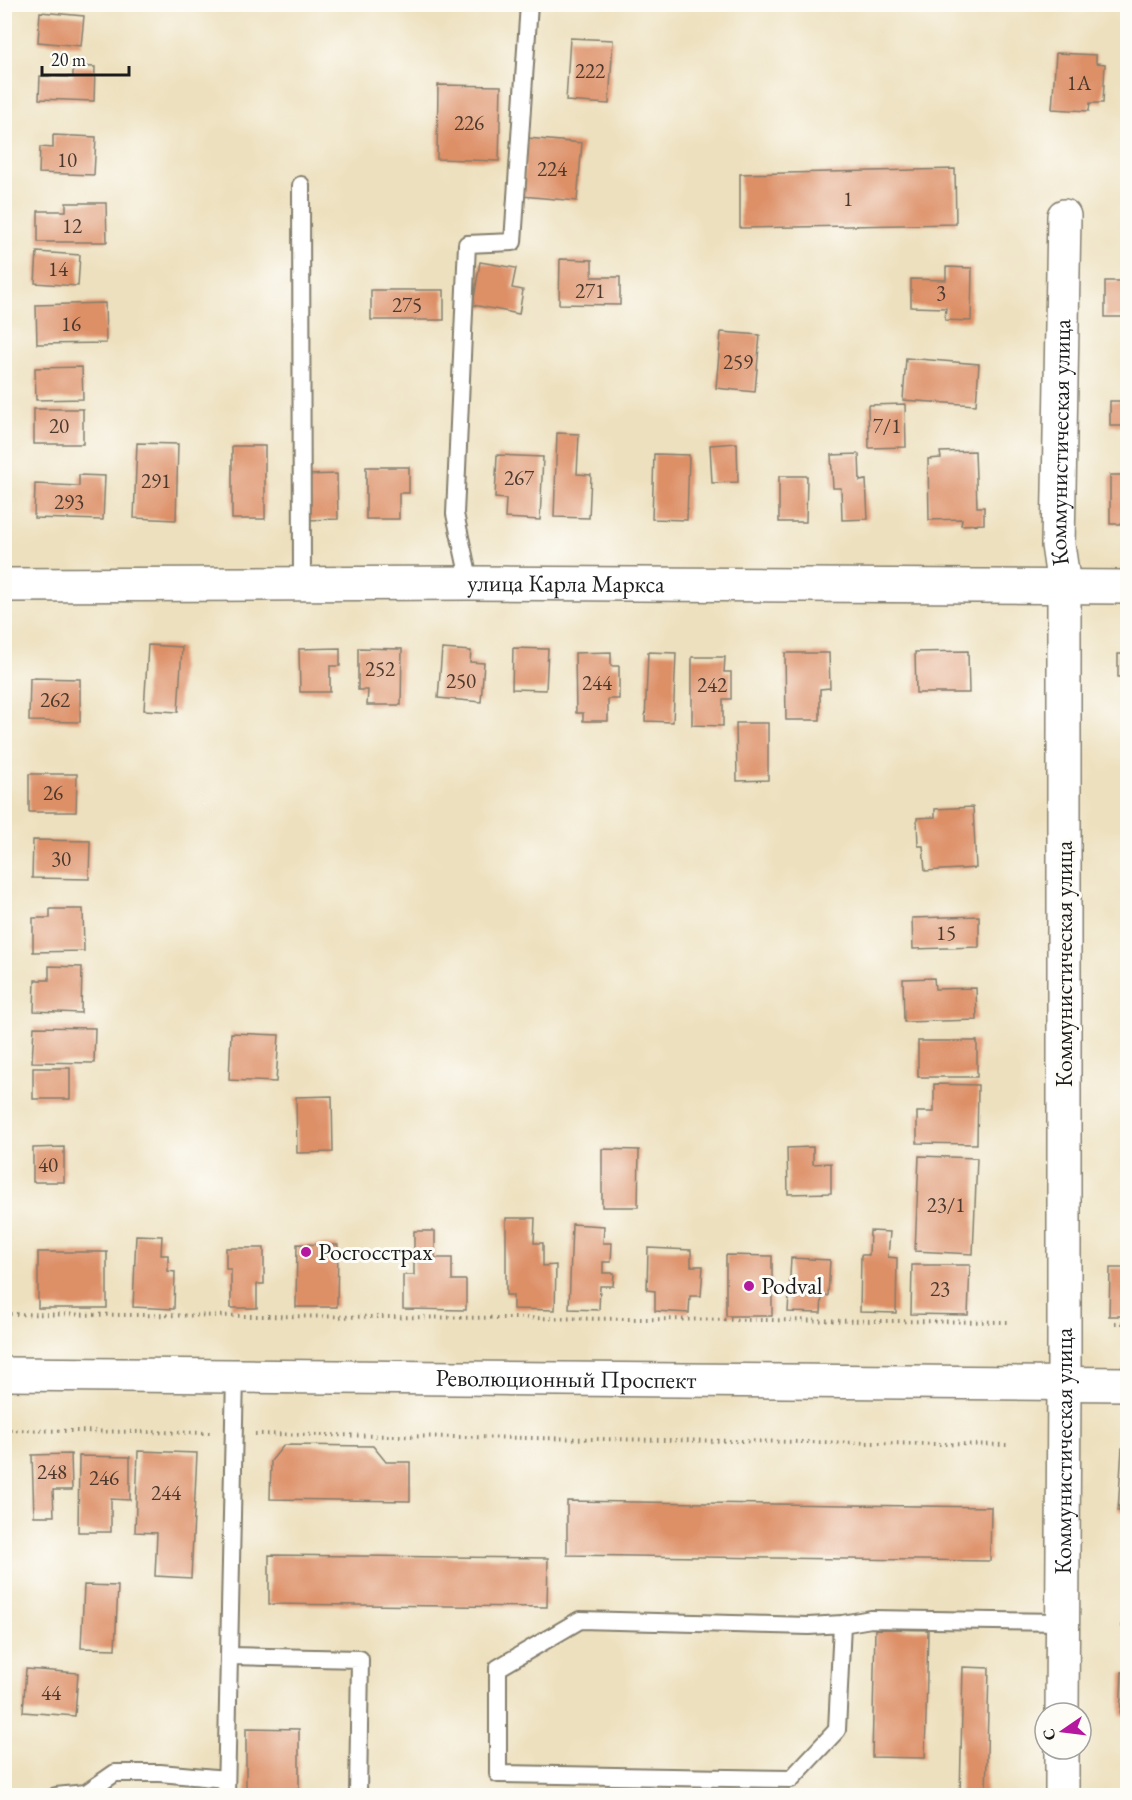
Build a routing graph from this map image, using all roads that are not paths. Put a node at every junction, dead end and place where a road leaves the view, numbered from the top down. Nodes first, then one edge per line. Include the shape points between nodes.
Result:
1 (529, 4) edge
2 (302, 185) dead end
3 (1064, 216) dead end
4 (470, 583) junction
5 (302, 584) junction
6 (4, 585) edge
7 (1064, 586) junction
8 (1128, 587) edge
9 (4, 1374) edge
10 (235, 1376) junction
11 (1064, 1383) junction
12 (1128, 1384) edge
13 (1062, 1622) junction
14 (842, 1624) junction
15 (229, 1656) junction
16 (1062, 1701) edge
17 (1062, 1761) edge
18 (226, 1787) edge
19 (56, 1796) edge
20 (358, 1796) edge
21 (1062, 1796) edge

1 - 4 lane via 513,242 468,244 455,514
2 - 5 lane
3 - 7 street, Коммунистическая улица via 1058,544
4 - 5 street, улица Карла Маркса
4 - 7 street, улица Карла Маркса
5 - 6 street, улица Карла Маркса
7 - 8 street, улица Карла Маркса
7 - 11 street, Коммунистическая улица
9 - 10 street, Революционный Проспект
10 - 11 street, Революционный Проспект
10 - 15 lane
11 - 12 street, Революционный Проспект
11 - 13 street, Коммунистическая улица
13 - 14 lane via 871,1619
13 - 16 street, Коммунистическая улица
14 - 14 lane via 580,1620 498,1668 498,1774 791,1779 837,1730
15 - 18 lane
15 - 20 lane via 360,1659
17 - 21 street
18 - 19 lane via 160,1773 115,1773 86,1793

